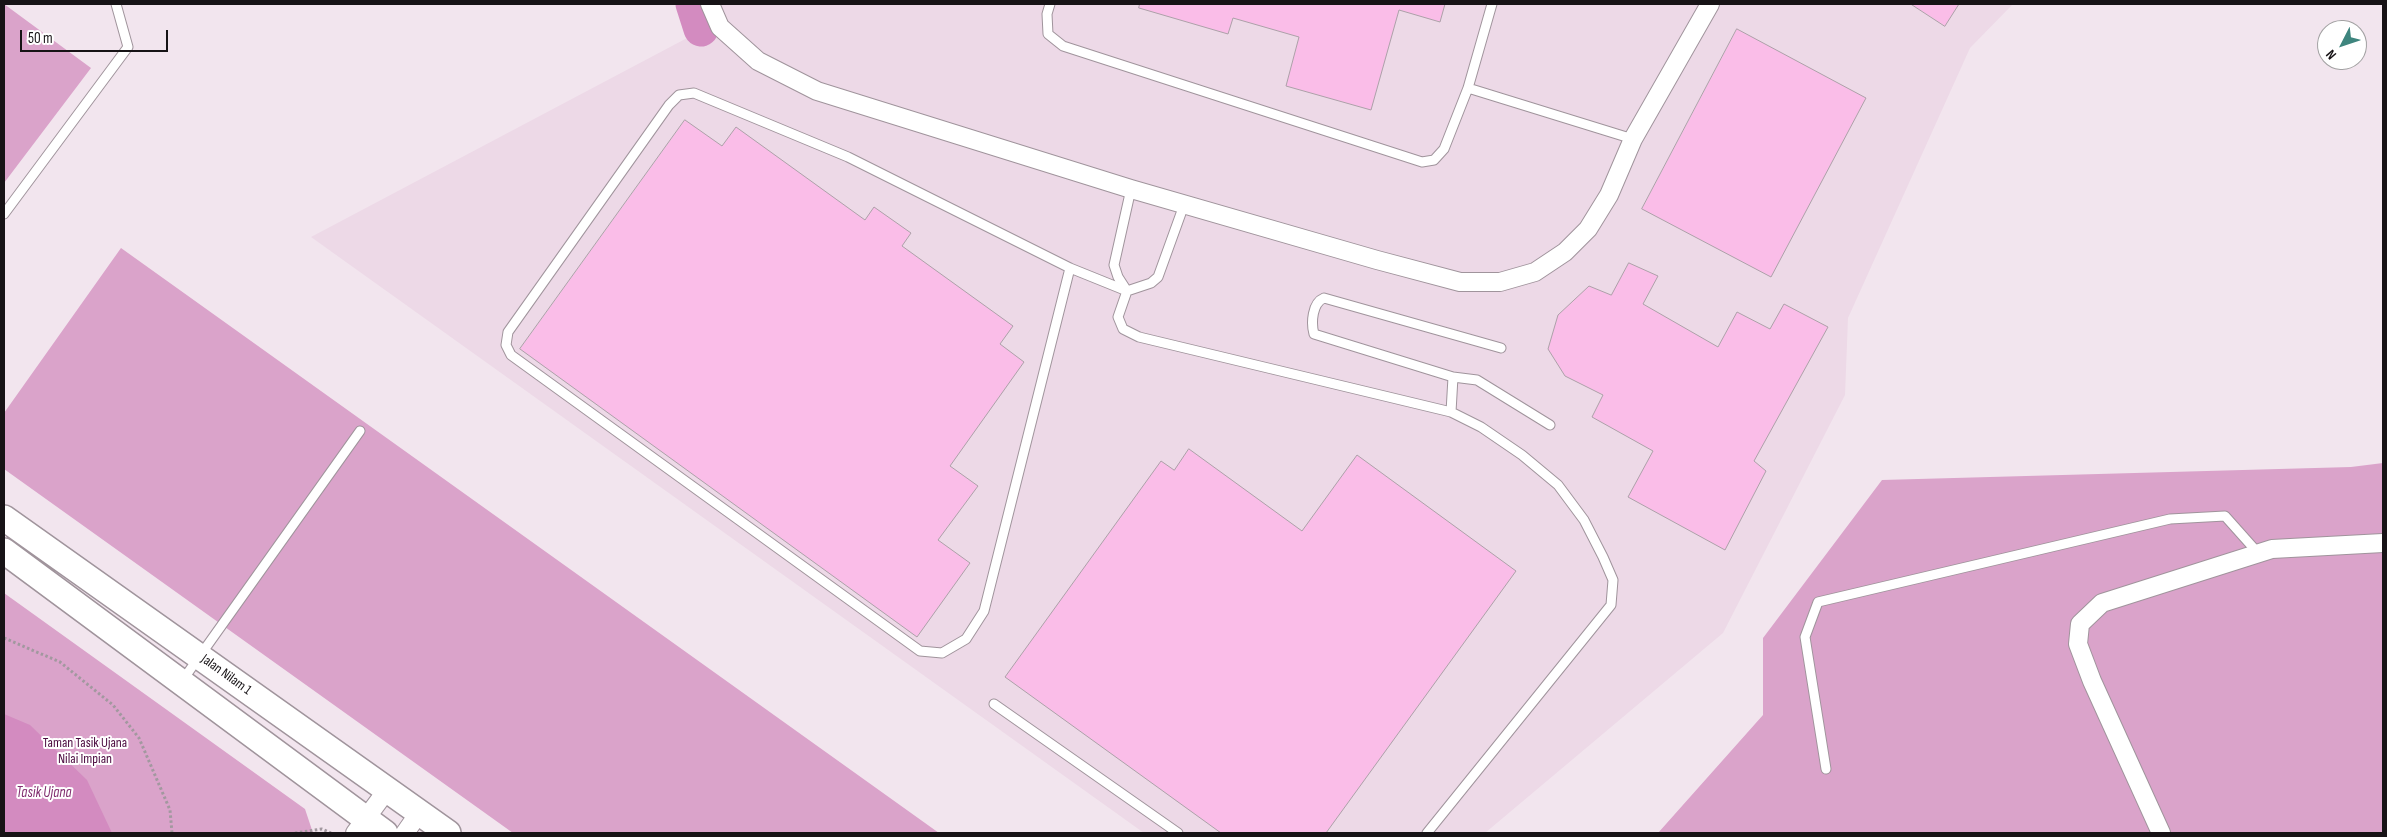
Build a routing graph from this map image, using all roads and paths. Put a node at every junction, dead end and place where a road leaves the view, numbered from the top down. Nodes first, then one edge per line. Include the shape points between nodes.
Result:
1 (116, 4) edge
2 (710, 4) edge
3 (1050, 4) edge
4 (1492, 4) edge
5 (1710, 4) edge
6 (1468, 88) junction
7 (1633, 139) junction
8 (1131, 189) junction
9 (1184, 205) junction
10 (4, 214) edge
11 (1070, 268) junction
12 (1127, 291) junction
13 (1501, 348) dead end
14 (1453, 377) junction
15 (1451, 412) junction
16 (1550, 424) dead end
17 (360, 431) dead end
18 (4, 518) edge
19 (2383, 543) edge
20 (4, 551) edge
21 (2258, 553) junction
22 (4, 638) edge
23 (201, 657) junction
24 (182, 682) junction
25 (994, 704) dead end
26 (1826, 769) dead end
27 (387, 790) junction
28 (419, 813) junction
29 (360, 826) edge
30 (172, 833) edge
31 (295, 833) edge
32 (330, 833) edge
33 (385, 833) edge
34 (404, 833) edge
35 (448, 833) edge
36 (1178, 833) edge
37 (1427, 833) edge
38 (2161, 833) edge

1 - 10 lane via 128,47
2 - 8 street via 720,27 758,62 817,91
3 - 6 lane via 1048,34 1063,46 1422,162 1434,160 1444,149
4 - 6 lane
5 - 7 street
6 - 7 lane
7 - 9 street via 1609,195 1588,229 1565,252 1535,272 1500,282 1460,282
8 - 9 street
8 - 12 lane via 1114,265
9 - 12 lane via 1158,277 1151,283
11 - 11 lane via 848,157 694,93 679,95 508,332 506,345 511,355 920,651 942,653 966,639 984,611
11 - 12 lane
12 - 15 lane via 1118,317 1123,329 1139,337
13 - 14 lane via 1324,298 1315,304 1313,328 1319,337
14 - 15 lane
14 - 16 lane via 1477,380
15 - 37 lane via 1522,455 1558,485 1584,520 1613,580 1611,605
17 - 23 lane
18 - 23 main road, Jalan Nilam 1
19 - 21 street via 2272,549
20 - 24 main road
21 - 26 lane via 2225,516 2170,519 1818,602 1805,637
21 - 38 street via 2102,603 2080,624 2078,644 2092,681
22 - 30 path via 60,662 113,705 139,738 170,810
23 - 24 lane
23 - 27 main road, Jalan Nilam 1
24 - 29 main road
25 - 36 lane
27 - 28 main road, Jalan Nilam 1
27 - 29 street
28 - 34 street
28 - 35 main road, Jalan Nilam 1
29 - 33 main road
31 - 32 path via 322,829

